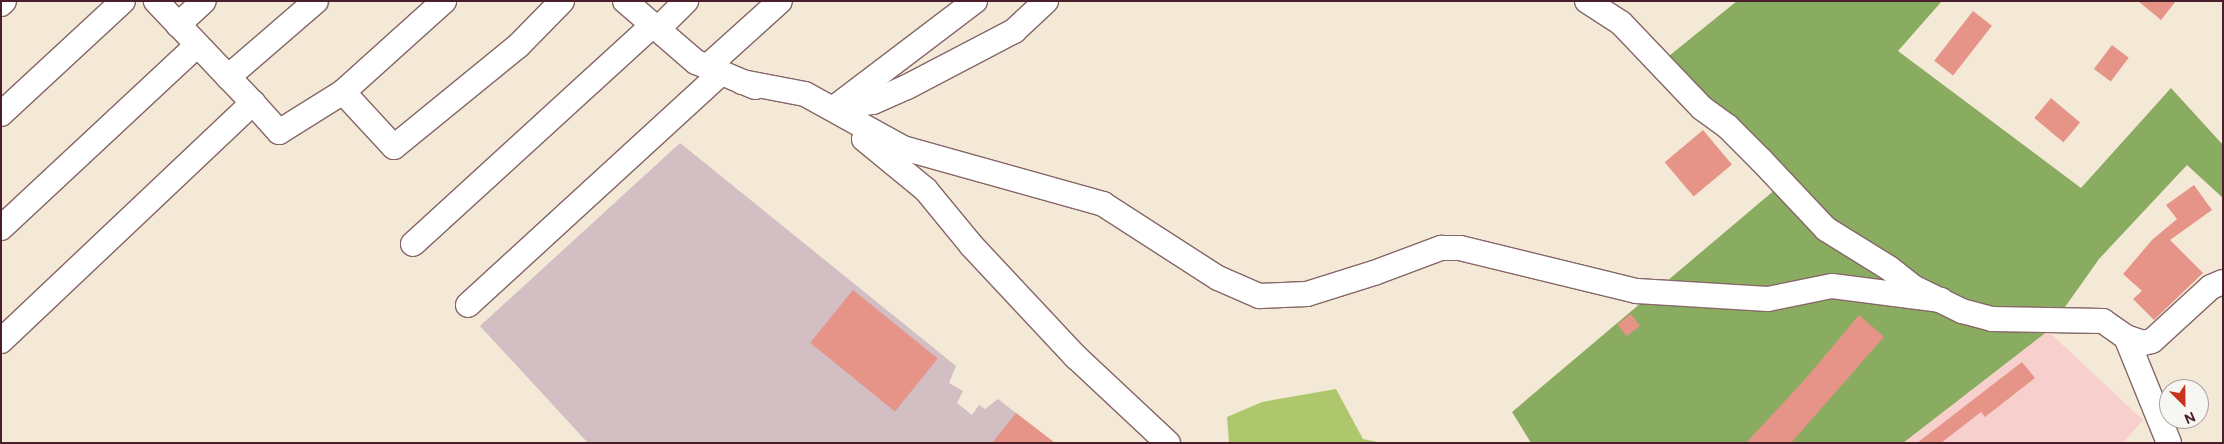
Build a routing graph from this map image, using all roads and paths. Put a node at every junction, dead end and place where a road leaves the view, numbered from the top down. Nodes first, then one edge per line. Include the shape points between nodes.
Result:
1 (4, 1) edge
2 (123, 1) edge
3 (156, 1) edge
4 (204, 1) edge
5 (316, 1) edge
6 (444, 1) edge
7 (562, 1) edge
8 (625, 1) edge
9 (686, 1) edge
10 (780, 1) edge
11 (975, 1) edge
12 (1046, 1) edge
13 (1587, 1) edge
14 (1, 4) edge
15 (178, 24) junction
16 (656, 27) junction
17 (197, 45) junction
18 (723, 74) junction
19 (228, 77) junction
20 (343, 92) junction
21 (253, 103) junction
22 (834, 108) junction
23 (1, 114) edge
24 (1, 228) edge
25 (413, 244) dead end
26 (2223, 282) edge
27 (1941, 300) junction
28 (468, 305) dead end
29 (2126, 337) junction
30 (2, 339) edge
31 (1163, 441) edge
32 (2170, 443) edge

1 - 14 street
2 - 23 street
3 - 15 street
4 - 15 street
5 - 19 street
6 - 20 street
7 - 20 street via 518,46 394,147
8 - 16 street
9 - 16 street
10 - 18 street
11 - 22 street
12 - 22 street via 1014,31 907,87 873,102
13 - 27 street via 1621,24 1702,108 1727,126 1826,229 1913,287
15 - 17 street
16 - 18 street via 696,62
16 - 25 street
17 - 19 street
17 - 24 street
18 - 22 street via 805,94
18 - 28 street
18 - 31 street via 811,109 873,145 926,190 972,246 1076,357
19 - 21 street
20 - 21 street via 279,132
21 - 30 street
22 - 27 street via 903,148 1103,204 1218,278 1259,296 1307,294 1441,248 1460,248 1637,291 1768,299 1832,286
26 - 29 street via 2211,287 2152,341 2143,343
27 - 29 street via 1962,311 1992,318 2103,321
29 - 32 street

